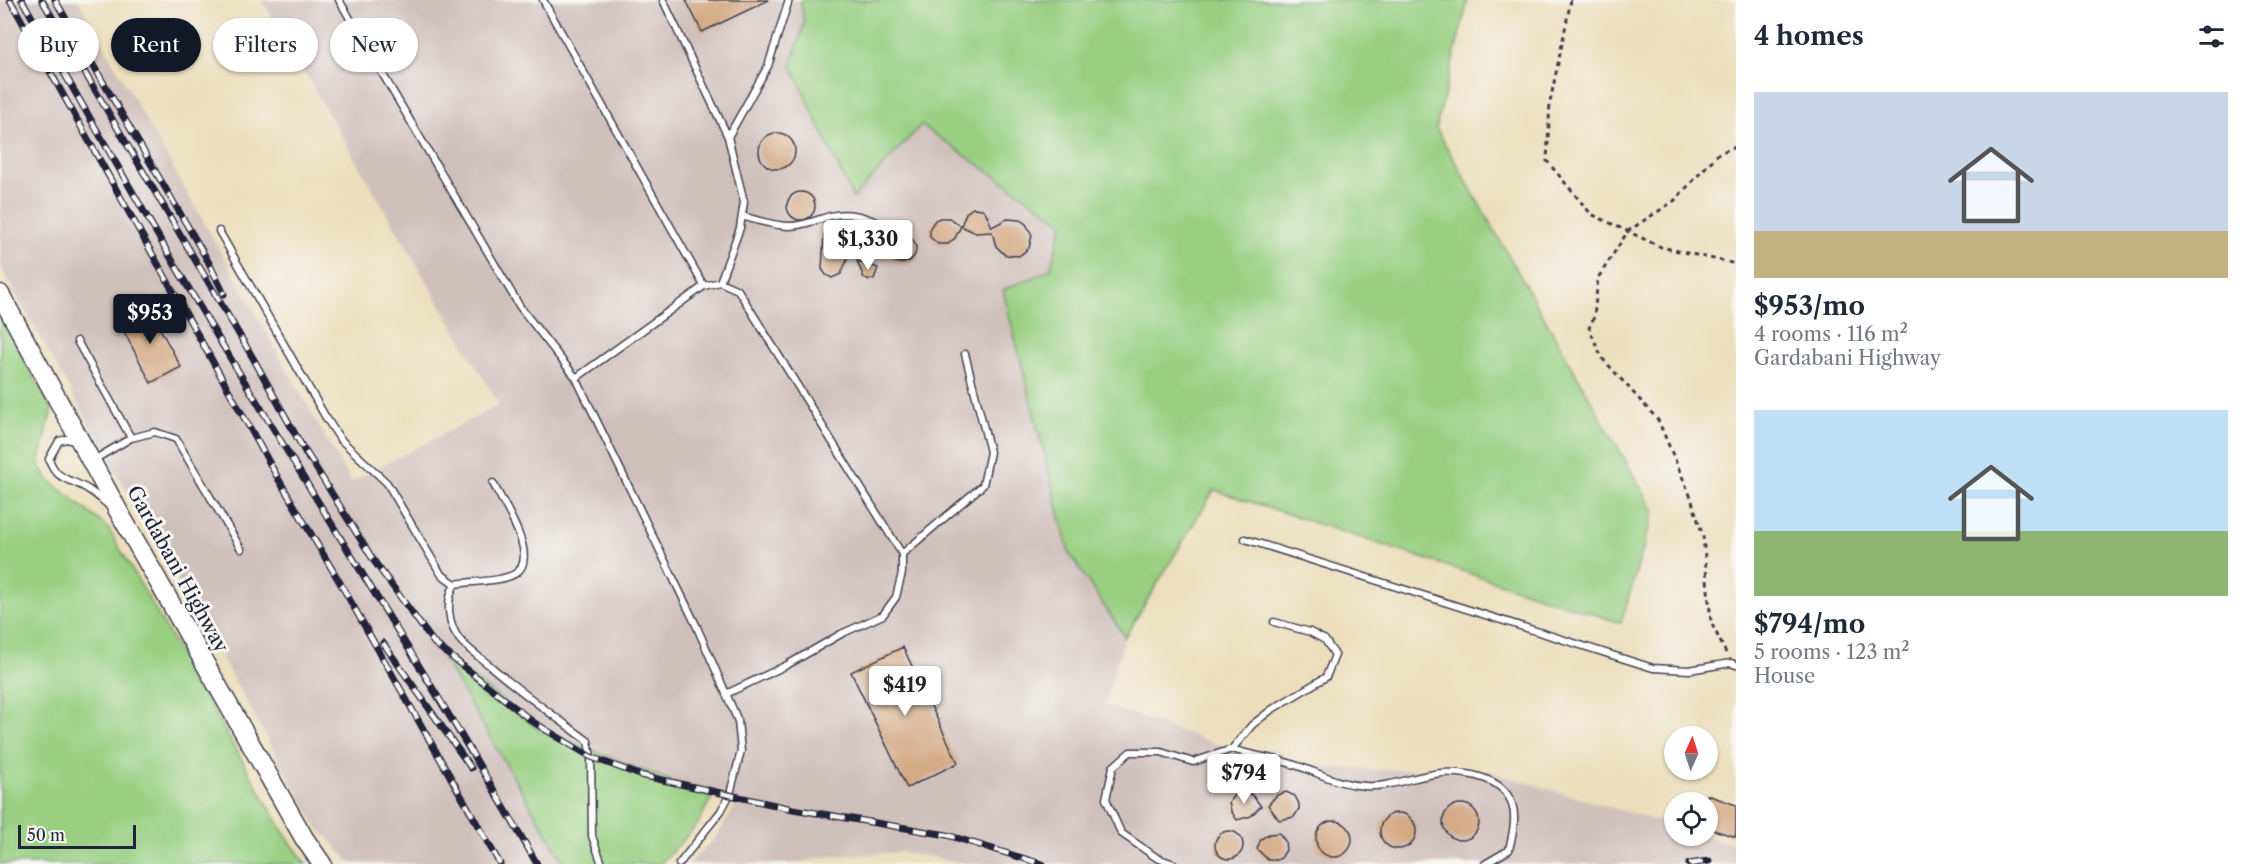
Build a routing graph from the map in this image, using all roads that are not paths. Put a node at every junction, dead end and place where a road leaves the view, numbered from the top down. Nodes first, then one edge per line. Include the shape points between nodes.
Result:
1 (339, 0) edge
2 (543, 0) edge
3 (663, 0) edge
4 (789, 0) edge
5 (728, 137) junction
6 (742, 216) junction
7 (881, 224) dead end
8 (219, 231) dead end
9 (720, 282) junction
10 (704, 286) junction
11 (0, 294) edge
12 (77, 341) dead end
13 (965, 354) dead end
14 (576, 378) junction
15 (131, 438) junction
16 (81, 443) junction
17 (92, 461) junction
18 (493, 483) dead end
19 (120, 514) junction
20 (1245, 539) dead end
21 (241, 549) dead end
22 (902, 554) junction
23 (455, 584) junction
24 (1274, 622) dead end
25 (1734, 664) edge
26 (726, 694) junction
27 (1232, 749) junction
28 (321, 864) edge
29 (602, 864) edge
30 (679, 864) edge
31 (1174, 864) edge
32 (1485, 864) edge

1 - 14 lane via 520,307
2 - 10 lane
3 - 5 lane
4 - 5 lane via 768,66
5 - 6 lane via 744,202
6 - 7 lane via 789,226 848,213
6 - 9 lane
8 - 23 lane via 335,431 387,483 441,574
9 - 10 lane
9 - 22 lane via 738,290
10 - 14 lane
11 - 16 main road, Gardabani Highway
12 - 15 lane
13 - 22 lane via 990,452 983,485
14 - 26 lane
15 - 17 lane
15 - 21 lane via 155,432 177,439
16 - 17 main road, Gardabani Highway
16 - 19 lane via 59,441 49,459 52,469 60,477 88,489
17 - 19 main road, Gardabani Highway
18 - 23 lane via 523,541 523,567 505,577
19 - 28 main road, Gardabani Highway
20 - 25 lane via 1653,668 1689,670
22 - 26 lane via 896,597 883,615
23 - 29 lane via 450,593 449,615 460,641 588,741 592,836
24 - 27 lane via 1325,640 1335,655 1326,677 1271,710
26 - 30 lane via 741,737 730,794
27 - 31 lane via 1193,762 1161,752 1130,752 1113,767 1106,799 1122,833 1156,858
27 - 32 lane via 1294,764 1335,782 1392,784 1441,773 1476,776 1499,785 1512,805 1514,826 1509,850

